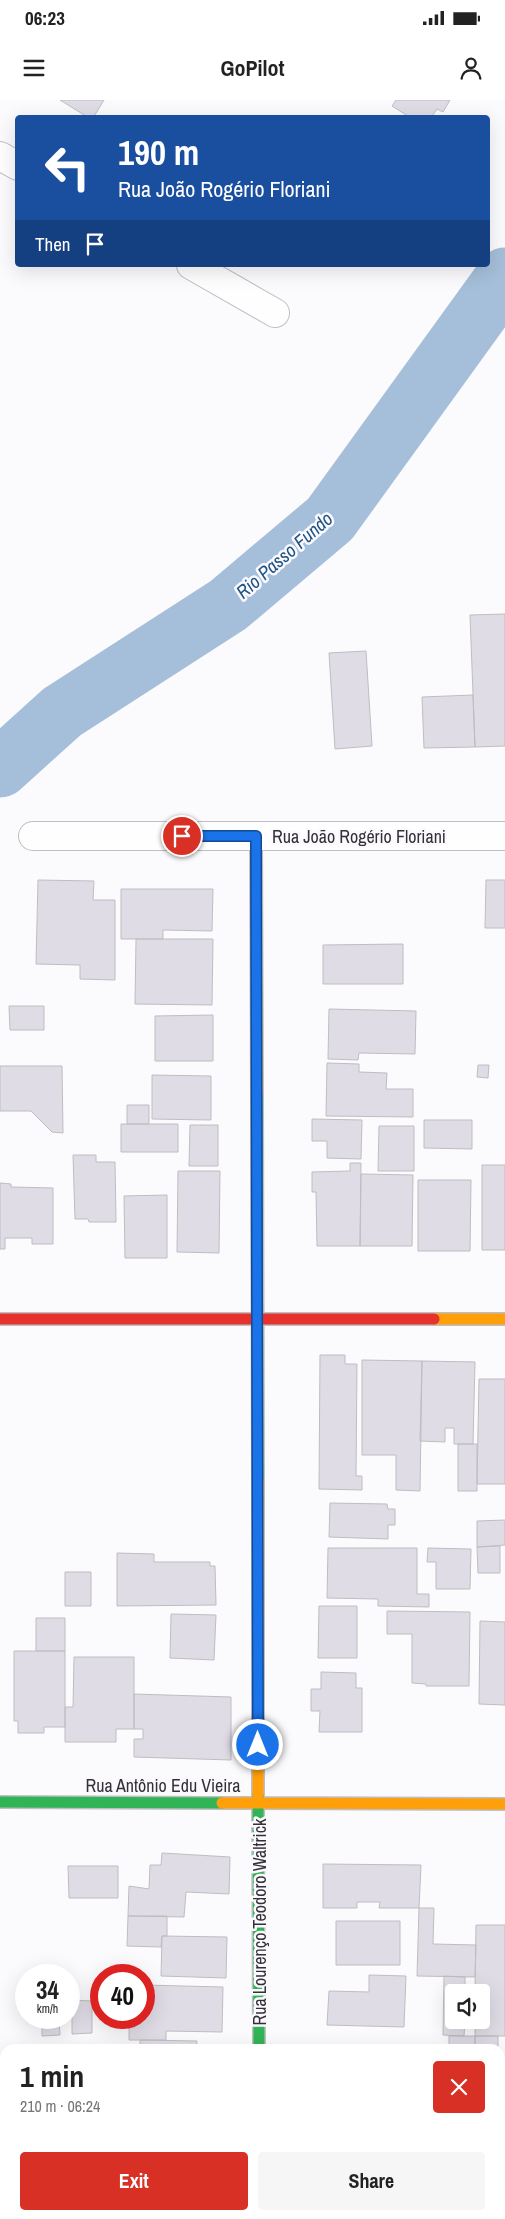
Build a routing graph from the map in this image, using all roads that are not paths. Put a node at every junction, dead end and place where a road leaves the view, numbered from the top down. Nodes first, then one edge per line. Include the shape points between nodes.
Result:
1 (0, 156) edge
2 (15, 164) edge
3 (194, 267) edge
4 (275, 313) dead end
5 (33, 836) dead end
6 (256, 836) junction
7 (505, 836) edge
8 (0, 1319) edge
9 (257, 1319) junction
10 (505, 1319) edge
11 (0, 1802) edge
12 (258, 1803) junction
13 (505, 1804) edge
14 (259, 2044) edge

1 - 2 street
3 - 4 street
5 - 6 street, Rua João Rogério Floriani
6 - 7 street, Rua João Rogério Floriani
6 - 9 street, Rua Lourenço Teodoro Waltrick
8 - 9 street
9 - 10 street
9 - 12 street, Rua Lourenço Teodoro Waltrick
11 - 12 street, Rua Antônio Edu Vieira
12 - 13 street, Rua Antônio Edu Vieira
12 - 14 street, Rua Lourenço Teodoro Waltrick

